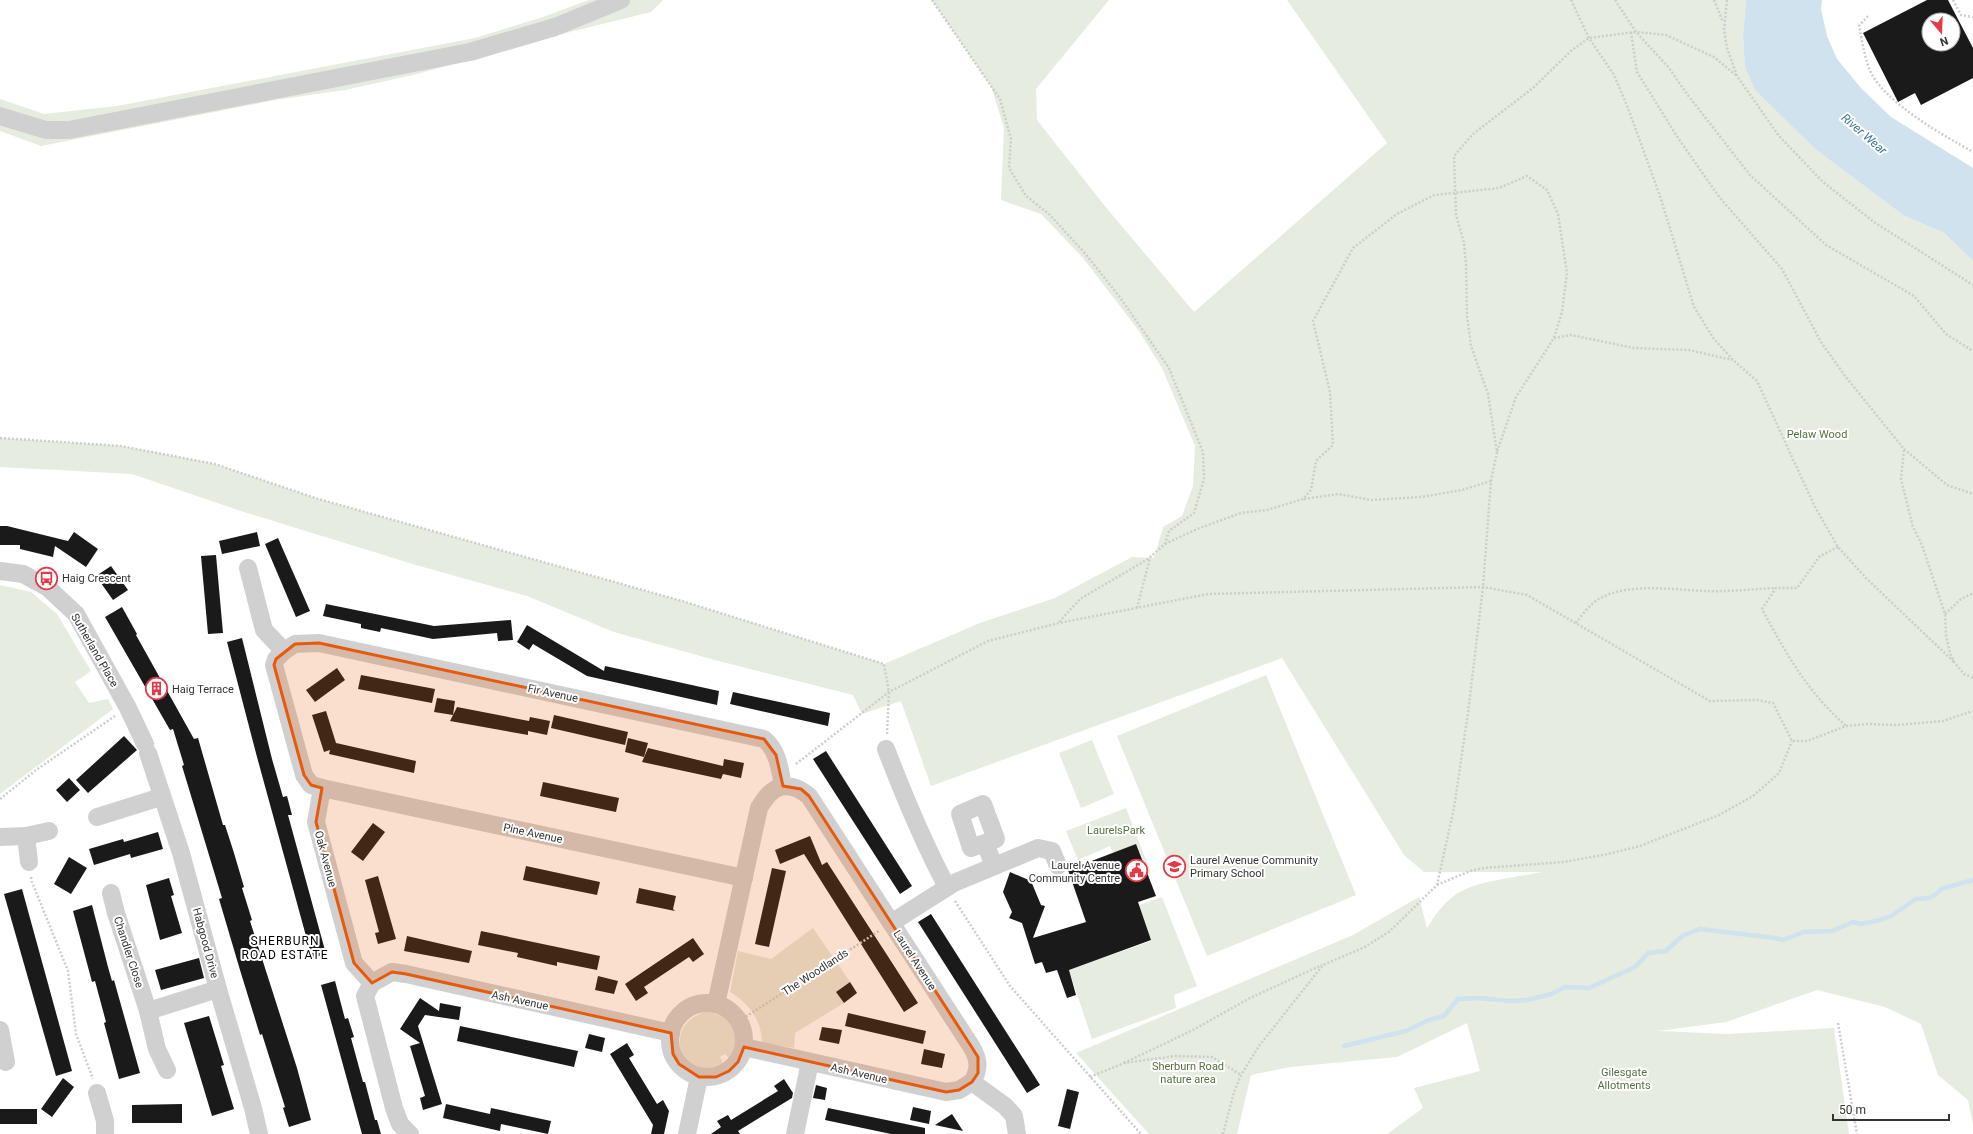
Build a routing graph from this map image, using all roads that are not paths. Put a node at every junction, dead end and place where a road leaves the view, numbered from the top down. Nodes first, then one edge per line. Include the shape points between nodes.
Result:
1 (621, 0) edge
2 (0, 116) edge
3 (248, 568) dead end
4 (0, 571) edge
5 (284, 651) junction
6 (147, 749) joint
7 (886, 749) road end
8 (785, 782) junction
9 (322, 788) junction
10 (161, 797) junction
11 (97, 817) dead end
12 (49, 831) dead end
13 (26, 836) junction
14 (0, 837) edge
15 (985, 843) dead end
16 (29, 862) road end
17 (994, 866) junction
18 (1058, 866) dead end
19 (744, 878) junction
20 (947, 887) junction
21 (111, 893) dead end
22 (891, 923) junction
23 (372, 983) junction
24 (218, 989) junction
25 (716, 1004) junction
26 (148, 1011) junction
27 (0, 1030) edge
28 (671, 1032) junction
29 (744, 1047) junction
30 (6, 1062) dead end
31 (810, 1062) junction
32 (167, 1070) dead end
33 (700, 1077) junction
34 (972, 1082) junction
35 (97, 1093) road end
36 (105, 1134) edge
37 (259, 1134) edge
38 (410, 1134) edge
39 (688, 1134) edge
40 (795, 1134) edge
41 (1017, 1134) edge

1 - 2 street via 556,27 470,52 69,130 46,130
3 - 5 street via 264,630
4 - 6 street, Sutherland Place via 22,574 46,587 76,614 128,708
5 - 8 street, Fir Avenue via 295,644 319,643 764,739 771,744
5 - 9 street via 274,665 304,775 311,785
6 - 10 street, Habgood Drive
7 - 20 street via 904,797
8 - 19 street via 765,797 759,808
8 - 22 street, Laurel Avenue via 801,789 809,796
9 - 19 street, Pine Avenue
9 - 23 street, Oak Avenue via 316,822 354,963
10 - 11 street
10 - 24 street, Habgood Drive via 181,853
12 - 13 street
13 - 14 street
13 - 16 street
15 - 17 street
17 - 18 street via 1038,848 1052,851
17 - 20 street
19 - 25 street
20 - 22 street
21 - 26 street, Chandler Close
22 - 34 street, Laurel Avenue via 978,1057 978,1073
23 - 28 street, Ash Avenue via 392,972 406,974
23 - 38 street via 365,996 394,1108 400,1124
24 - 26 street
24 - 37 street, Habgood Drive
25 - 28 street via 702,1004 687,1009 676,1021
25 - 29 street via 728,1010 740,1021
26 - 32 street, Chandler Close via 157,1050
27 - 30 street
28 - 33 street via 670,1043 679,1064 687,1072
29 - 31 street, Ash Avenue
29 - 33 street via 738,1062 729,1071 716,1077
31 - 34 street, Ash Avenue via 946,1092 959,1090
31 - 40 street
33 - 39 street
34 - 41 street via 1005,1106 1014,1116
35 - 36 street via 105,1121

